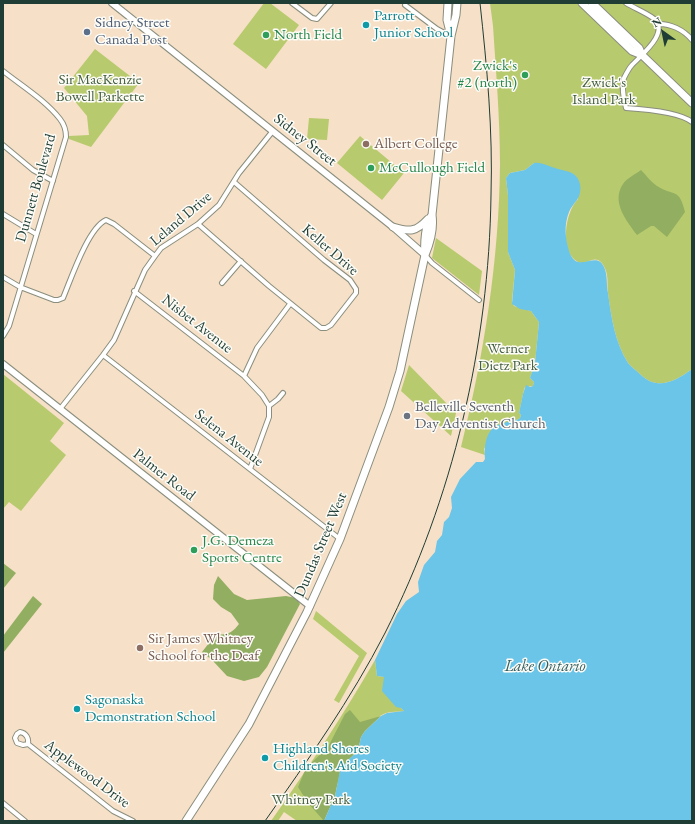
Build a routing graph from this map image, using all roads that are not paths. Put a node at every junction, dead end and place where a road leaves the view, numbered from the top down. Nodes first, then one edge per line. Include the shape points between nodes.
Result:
1 (112, 3) edge
2 (292, 3) edge
3 (331, 3) edge
4 (448, 3) edge
5 (457, 3) edge
6 (582, 3) edge
7 (592, 3) edge
8 (626, 3) edge
9 (405, 5) dead end
10 (657, 24) junction
11 (451, 36) junction
12 (692, 40) edge
13 (642, 55) junction
14 (3, 71) edge
15 (692, 103) edge
16 (692, 122) edge
17 (272, 132) junction
18 (3, 145) edge
19 (53, 181) junction
20 (234, 182) junction
21 (3, 214) edge
22 (430, 217) junction
23 (198, 224) junction
24 (393, 227) junction
25 (36, 234) junction
26 (425, 255) junction
27 (155, 256) junction
28 (241, 261) junction
29 (3, 278) edge
30 (222, 283) dead end
31 (20, 287) junction
32 (134, 291) junction
33 (479, 300) dead end
34 (290, 304) junction
35 (3, 336) edge
36 (103, 355) junction
37 (3, 364) edge
38 (244, 376) junction
39 (284, 393) dead end
40 (269, 406) junction
41 (60, 409) junction
42 (250, 469) junction
43 (340, 539) junction
44 (310, 606) junction
45 (28, 744) dead end
46 (3, 803) edge
47 (25, 821) edge
48 (133, 821) edge
49 (186, 821) edge

1 - 17 main road, Sidney Street
2 - 3 street via 317,19
4 - 11 main road, Dundas Street West via 447,20
5 - 11 main road, Dundas Street West
6 - 13 main road via 632,51
7 - 13 main road via 639,48
8 - 10 street via 654,18
9 - 11 street via 437,29
10 - 12 street via 663,23 682,30
10 - 13 street via 656,38
11 - 22 main road, Dundas Street West
13 - 15 main road
13 - 16 street via 624,78 622,88 626,108 668,114
14 - 19 street, Dunnett Boulevard via 42,102 61,120 66,130
17 - 20 street, Leland Drive
17 - 24 main road, Sidney Street
18 - 19 street via 33,170
19 - 25 street, Dunnett Boulevard
20 - 23 street, Leland Drive via 219,205
20 - 34 street, Keller Drive via 350,280 356,289 356,293 326,328 321,328
21 - 25 street
22 - 24 main road via 412,231
22 - 26 main road, Dundas Street West via 424,246
23 - 27 street, Leland Drive via 161,248
23 - 28 street, Keller Drive
24 - 26 main road, Sidney Street
25 - 31 street, Dunnett Boulevard
26 - 33 street, Sidney Street
26 - 43 main road, Dundas Street West via 400,371
27 - 31 street via 106,220 99,226 79,258 63,298 54,300
27 - 32 street, Leland Drive
28 - 30 street
28 - 34 street, Keller Drive
29 - 31 street
31 - 35 street, Dunnett Boulevard via 9,326
32 - 36 street, Leland Drive via 114,340
32 - 38 street, Nisbet Avenue
34 - 38 street via 257,348
36 - 41 street, Leland Drive
36 - 42 street, Selena Avenue
37 - 41 main road, Palmer Road
38 - 40 street, Nisbet Avenue
39 - 40 street
40 - 42 street via 269,417
41 - 44 main road, Palmer Road
42 - 43 street, Selena Avenue
43 - 44 main road, Dundas Street West
44 - 49 main road, Dundas Street West via 249,724
45 - 48 street, Applewood Drive via 113,811
46 - 47 street

